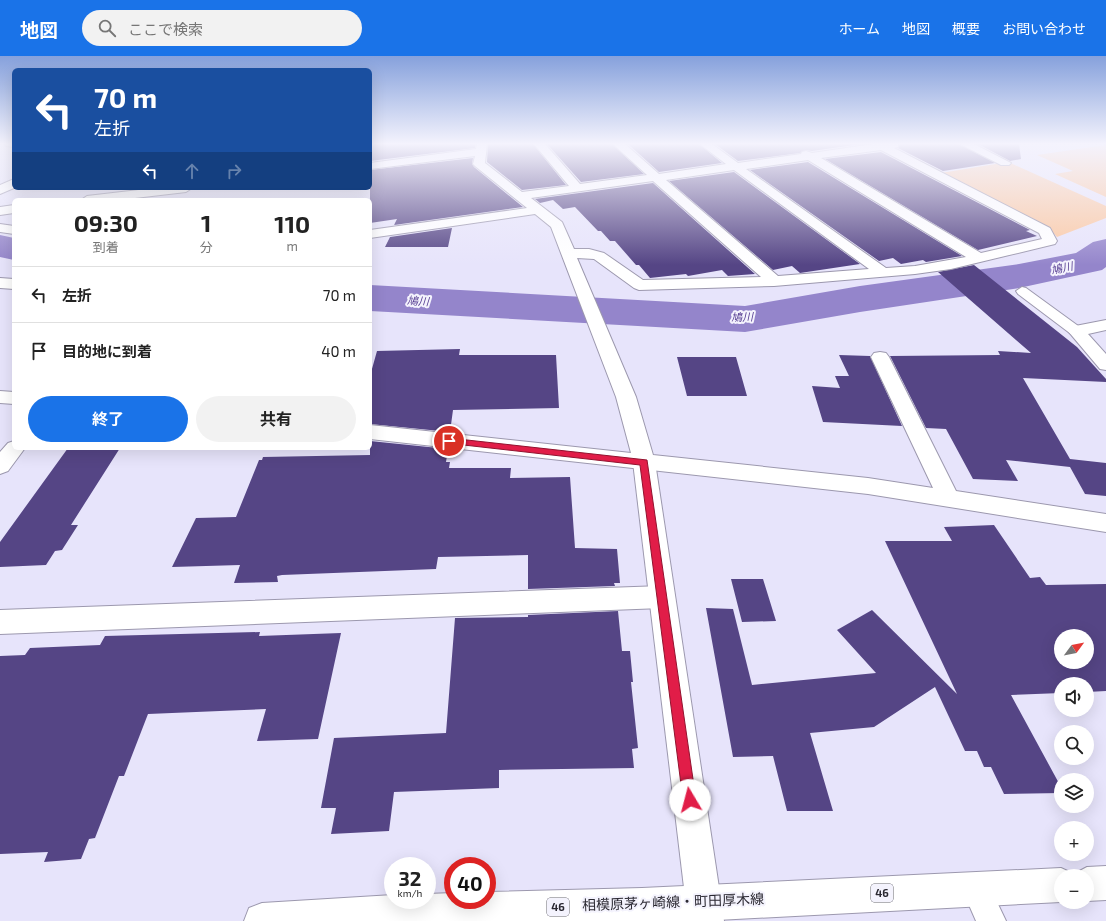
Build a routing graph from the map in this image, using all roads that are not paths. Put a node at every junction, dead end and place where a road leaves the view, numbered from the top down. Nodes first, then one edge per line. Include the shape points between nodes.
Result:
1 (11, 184) edge
2 (505, 184) edge
3 (574, 184) edge
4 (606, 184) edge
5 (663, 184) edge
6 (760, 184) edge
7 (856, 184) edge
8 (954, 184) edge
9 (577, 188) junction
10 (0, 190) edge
11 (170, 190) edge
12 (520, 196) junction
13 (104, 198) edge
14 (12, 209) edge
15 (0, 210) edge
16 (538, 210) junction
17 (0, 228) edge
18 (12, 230) edge
19 (372, 234) edge
20 (569, 254) junction
21 (978, 258) junction
22 (882, 272) junction
23 (774, 280) junction
24 (0, 283) edge
25 (12, 284) edge
26 (1022, 291) dead end
27 (1106, 325) edge
28 (1076, 331) junction
29 (880, 356) dead end
30 (1106, 365) edge
31 (0, 397) edge
32 (12, 398) edge
33 (372, 432) edge
34 (13, 450) edge
35 (644, 462) junction
36 (0, 466) edge
37 (949, 498) junction
38 (1106, 523) edge
39 (662, 597) junction
40 (0, 622) edge
41 (1106, 883) edge
42 (1094, 884) edge
43 (1054, 885) edge
44 (976, 889) junction
45 (704, 911) edge
46 (262, 921) edge
47 (991, 921) edge

1 - 10 street
2 - 12 street
3 - 9 street
4 - 9 street
5 - 23 street
6 - 22 street
7 - 21 street
8 - 21 street via 1045,231 1050,241
9 - 12 street
11 - 13 street
12 - 16 street
14 - 15 street
16 - 19 street
16 - 20 street via 557,225
17 - 18 street
20 - 23 street via 589,253 605,259 640,285
20 - 35 street via 636,428
21 - 22 street via 951,265
22 - 23 street
24 - 25 street
26 - 28 lane
27 - 28 street
28 - 30 street
29 - 37 street
31 - 32 street
33 - 35 street
34 - 36 street
35 - 37 street via 868,486
35 - 39 street
37 - 38 street
39 - 40 street
39 - 45 street
41 - 42 street
43 - 44 street, 相模原茅ヶ崎線・町田厚木線 / 46
44 - 45 street, 相模原茅ヶ崎線・町田厚木線 / 46
44 - 47 lane
45 - 46 street, 相模原茅ヶ崎線・町田厚木線 / 46 via 642,906 412,912

